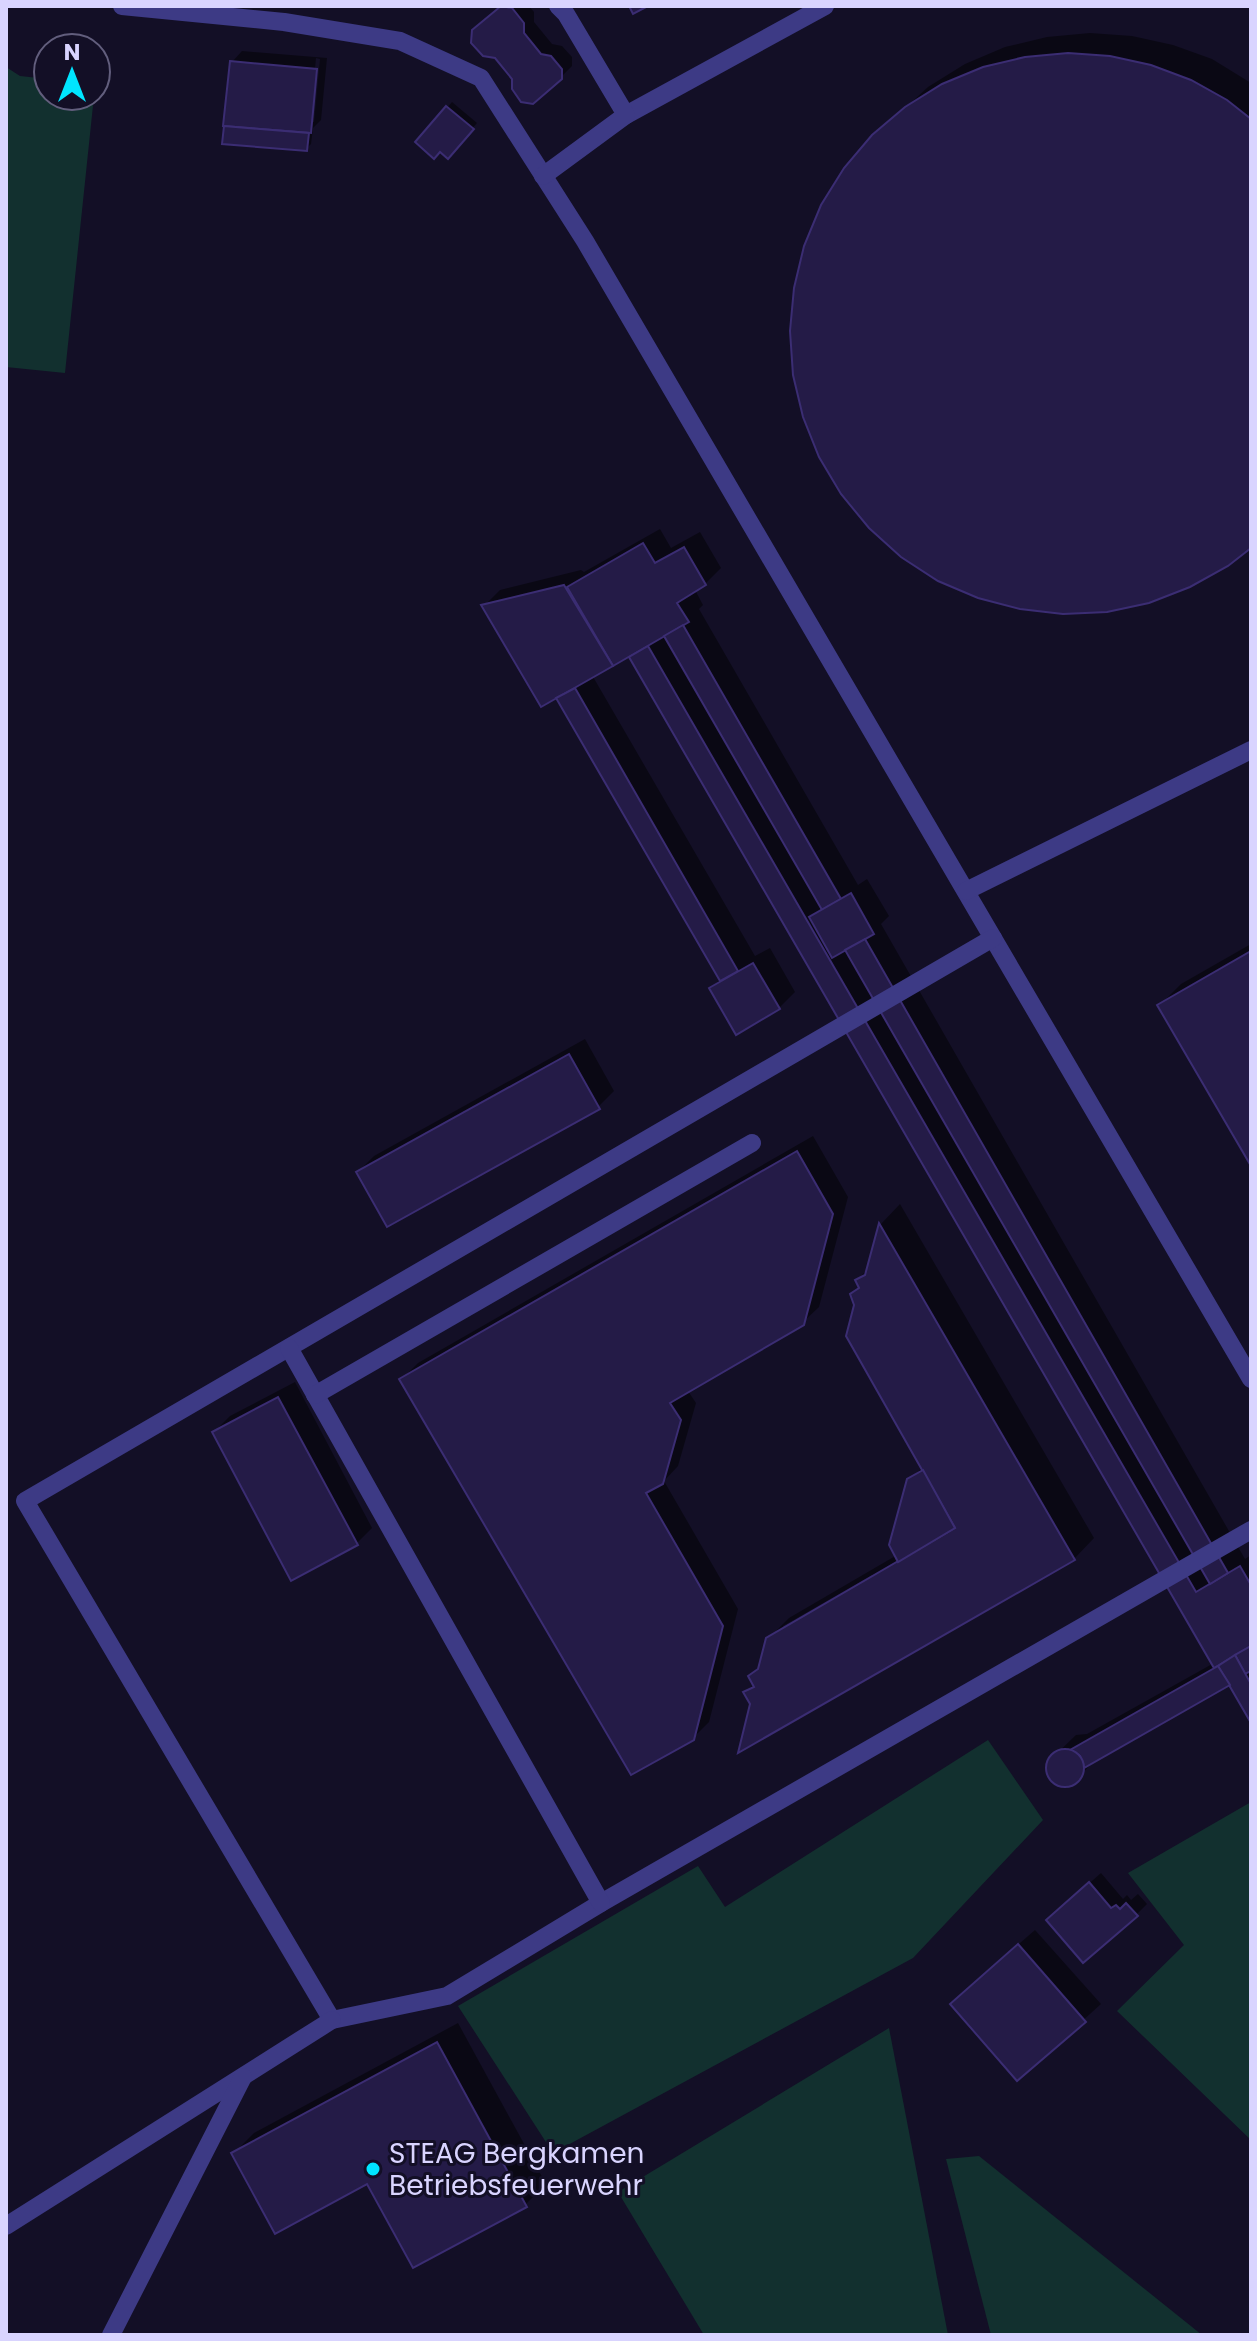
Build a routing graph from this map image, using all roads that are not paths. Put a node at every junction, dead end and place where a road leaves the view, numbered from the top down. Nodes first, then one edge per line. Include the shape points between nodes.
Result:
1 (122, 6) edge
2 (558, 6) edge
3 (825, 6) edge
4 (626, 115) junction
5 (543, 176) junction
6 (1251, 750) edge
7 (966, 891) junction
8 (993, 938) junction
9 (752, 1143) dead end
10 (289, 1348) junction
11 (1251, 1379) edge
12 (315, 1395) junction
13 (1251, 1530) edge
14 (601, 1903) junction
15 (332, 2020) junction
16 (245, 2075) junction
17 (6, 2226) edge
18 (111, 2335) edge

1 - 5 lane via 284,22 400,41 481,78
2 - 4 lane
3 - 4 lane
4 - 5 lane
5 - 7 lane
6 - 7 lane
7 - 8 lane
8 - 10 lane
8 - 11 lane
9 - 12 lane
10 - 12 lane
10 - 15 lane via 25,1501
12 - 14 lane
13 - 14 lane
14 - 15 lane via 447,1996
15 - 16 lane
16 - 17 lane
16 - 18 lane

